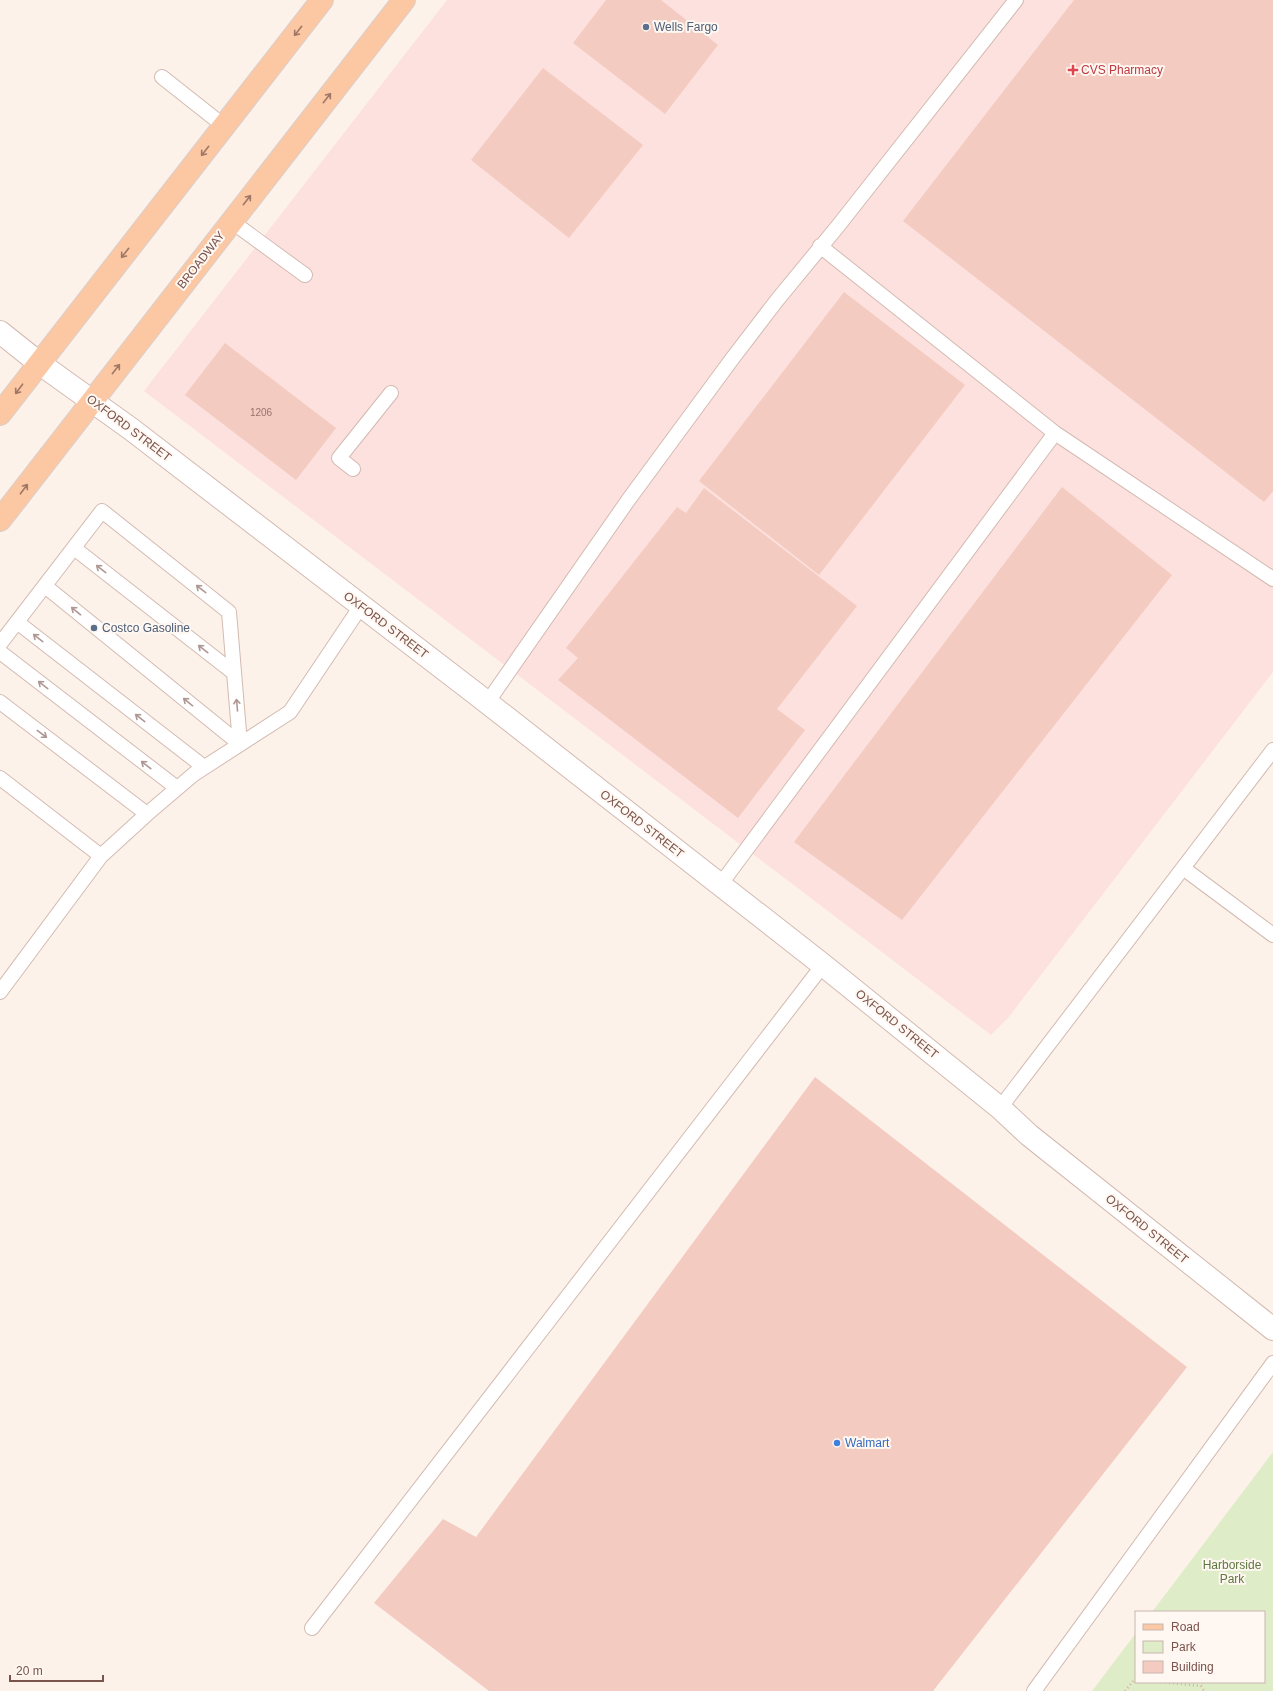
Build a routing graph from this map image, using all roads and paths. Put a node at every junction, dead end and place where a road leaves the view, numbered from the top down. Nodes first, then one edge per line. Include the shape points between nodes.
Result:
1 (322, 0) edge
2 (404, 0) edge
3 (1016, 0) edge
4 (162, 77) dead end
5 (224, 126) junction
6 (231, 221) junction
7 (820, 246) junction
8 (304, 275) dead end
9 (0, 332) edge
10 (39, 363) junction
11 (391, 393) dead end
12 (92, 400) junction
13 (0, 414) edge
14 (1055, 432) junction
15 (353, 469) dead end
16 (0, 520) edge
17 (74, 548) junction
18 (1273, 579) edge
19 (45, 586) junction
20 (361, 606) junction
21 (17, 622) junction
22 (0, 644) edge
23 (0, 652) edge
24 (234, 673) junction
25 (0, 702) edge
26 (487, 703) junction
27 (240, 744) junction
28 (1273, 750) edge
29 (204, 767) junction
30 (0, 778) edge
31 (177, 788) junction
32 (147, 814) junction
33 (101, 856) junction
34 (1183, 868) junction
35 (720, 885) junction
36 (1273, 936) edge
37 (823, 966) junction
38 (0, 992) edge
39 (1000, 1108) junction
40 (1273, 1329) edge
41 (1273, 1363) edge
42 (312, 1628) dead end
43 (1135, 1680) edge
44 (1171, 1683) edge
45 (1034, 1691) edge
46 (1125, 1691) edge
47 (1204, 1691) edge

1 -> 5 main road
6 -> 2 main road, BROADWAY
3 - 7 lane
4 - 5 lane
5 -> 10 main road
6 - 8 lane
12 -> 6 main road, BROADWAY
7 - 14 lane
7 - 26 lane via 629,499
9 - 10 street, OXFORD STREET
10 - 12 street, OXFORD STREET
10 -> 13 main road
11 - 15 lane via 339,458
16 -> 12 main road, BROADWAY
12 - 20 street, OXFORD STREET
14 - 18 lane
14 - 35 lane
17 - 19 lane
24 -> 17 lane
24 -> 17 lane via 229,612 102,511
19 - 21 lane
27 -> 19 lane
20 - 26 street, OXFORD STREET
20 - 27 lane via 290,712
21 - 22 lane
29 -> 21 lane
31 -> 23 lane
27 -> 24 lane
25 -> 32 lane
26 - 35 street, OXFORD STREET
27 - 29 lane
28 - 34 lane
29 - 31 lane
30 - 33 lane
31 - 32 lane
32 - 33 lane
33 - 38 lane
34 - 36 lane
34 - 39 lane
35 - 37 street, OXFORD STREET
37 - 39 street, OXFORD STREET
37 - 42 lane
39 - 40 street, OXFORD STREET via 1029,1135
41 - 45 lane
43 - 46 path
44 - 47 path via 1201,1686

